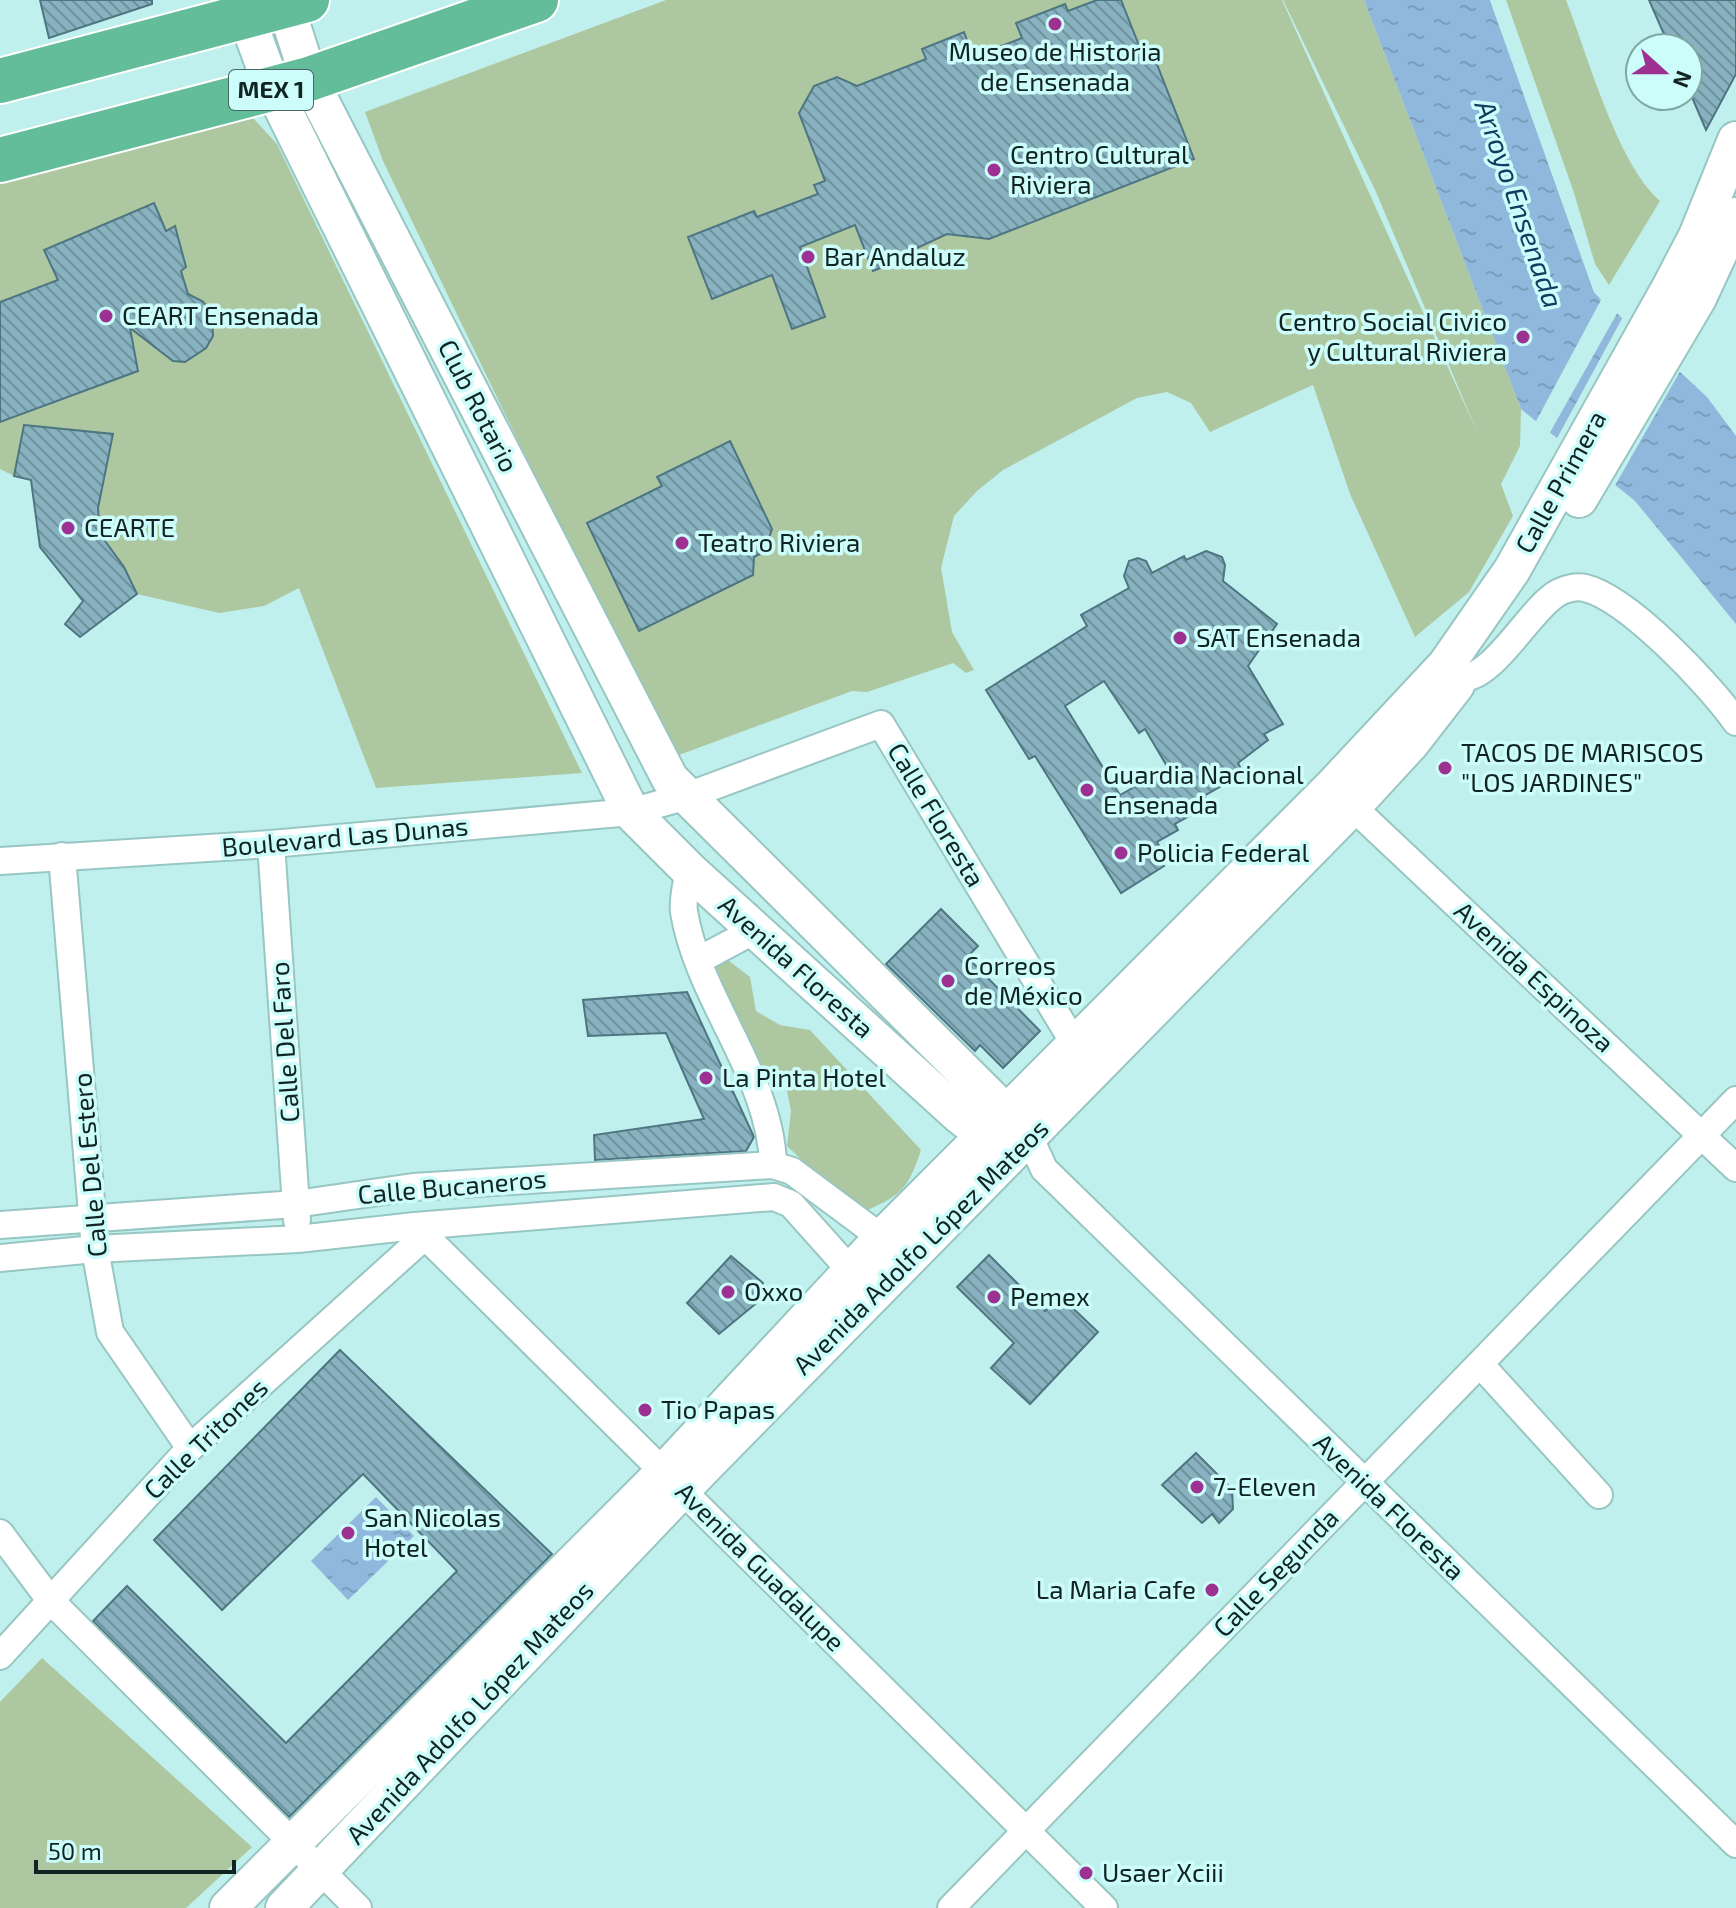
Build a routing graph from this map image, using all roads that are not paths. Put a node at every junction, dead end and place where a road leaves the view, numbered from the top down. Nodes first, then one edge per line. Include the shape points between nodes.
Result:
1 (536, 0) edge
2 (274, 5) edge
3 (0, 81) edge
4 (291, 84) junction
5 (1736, 140) edge
6 (0, 160) edge
7 (1736, 216) edge
8 (1684, 292) junction
9 (1453, 671) junction
10 (1736, 722) edge
11 (687, 796) junction
12 (1342, 797) junction
13 (631, 812) junction
14 (271, 844) junction
15 (62, 856) junction
16 (0, 861) edge
17 (689, 870) junction
18 (755, 930) junction
19 (699, 960) junction
20 (1074, 1043) junction
21 (1736, 1100) edge
22 (1702, 1135) junction
23 (1015, 1142) junction
24 (773, 1165) junction
25 (1736, 1168) edge
26 (413, 1187) junction
27 (296, 1204) junction
28 (94, 1220) junction
29 (0, 1225) edge
30 (420, 1231) junction
31 (882, 1238) junction
32 (298, 1239) junction
33 (95, 1249) junction
34 (0, 1258) edge
35 (851, 1271) junction
36 (1480, 1364) junction
37 (190, 1448) junction
38 (672, 1481) junction
39 (1364, 1483) junction
40 (1599, 1495) dead end
41 (0, 1533) edge
42 (50, 1600) junction
43 (0, 1656) edge
44 (1026, 1831) junction
45 (1732, 1833) edge
46 (291, 1843) junction
47 (320, 1871) junction
48 (228, 1908) edge
49 (284, 1908) edge
50 (358, 1908) edge
51 (951, 1908) edge
52 (1104, 1908) edge

1 - 4 highway, MEX 1
2 - 3 highway
2 - 4 main road, Club Rotario
4 - 6 highway, MEX 1
4 - 11 main road, Club Rotario via 670,779
4 - 13 main road, Club Rotario
5 - 8 main road, Calle Primera via 1697,236
7 - 8 main road, Calle Primera
8 - 9 main road, Calle Primera via 1543,545 1512,570
9 - 10 street via 1480,673 1555,595 1582,587 1598,592 1673,648
9 - 12 main road, Calle Primera
11 - 13 street, Boulevard Las Dunas
11 - 20 street, Calle Floresta via 881,724
11 - 23 main road, Avenida Floresta
12 - 20 main road, Avenida Adolfo López Mateos
12 - 22 street, Avenida Espinoza
12 - 23 main road, Avenida Adolfo López Mateos
13 - 14 street, Boulevard Las Dunas
13 - 17 main road, Avenida Floresta
14 - 15 street, Boulevard Las Dunas
14 - 27 street, Calle Del Faro
15 - 16 street, Boulevard Las Dunas
15 - 28 street, Calle Del Estero
17 - 18 main road, Avenida Floresta
17 - 19 street via 684,910
18 - 19 street
18 - 23 main road, Avenida Floresta
19 - 24 street via 773,1133
20 - 23 main road, Avenida Adolfo López Mateos
21 - 22 street, Calle Segunda
22 - 25 street, Avenida Espinoza
22 - 36 street, Calle Segunda
23 - 31 main road, Avenida Adolfo López Mateos
23 - 38 main road, Avenida Adolfo López Mateos
23 - 39 street, Avenida Floresta
24 - 26 street, Calle Bucaneros
24 - 31 street via 792,1171
26 - 27 street, Calle Bucaneros
26 - 30 street
27 - 28 street, Calle Bucaneros
27 - 32 street, Calle Del Faro
28 - 29 street, Calle Bucaneros
28 - 33 street, Calle Del Estero
30 - 32 street, Calle Bucaneros
30 - 35 street, Calle Bucaneros via 774,1197 791,1204
30 - 37 street, Calle Tritones
30 - 38 street, Avenida Guadalupe
31 - 35 main road, Avenida Adolfo López Mateos
32 - 33 street, Calle Bucaneros
33 - 34 street, Calle Bucaneros
33 - 37 street, Calle Del Estero via 110,1332
35 - 38 main road, Avenida Adolfo López Mateos
36 - 39 street, Calle Segunda
36 - 40 street
37 - 42 street, Calle Tritones
38 - 44 street, Avenida Guadalupe
38 - 46 main road, Avenida Adolfo López Mateos
38 - 47 main road, Avenida Adolfo López Mateos
39 - 44 street, Calle Segunda
39 - 45 street, Avenida Floresta
41 - 42 street
42 - 43 street, Calle Tritones
42 - 46 street
44 - 51 street, Calle Segunda
44 - 52 street, Avenida Guadalupe
46 - 47 street
46 - 48 main road, Avenida Adolfo López Mateos
47 - 49 main road, Avenida Adolfo López Mateos
47 - 50 street

